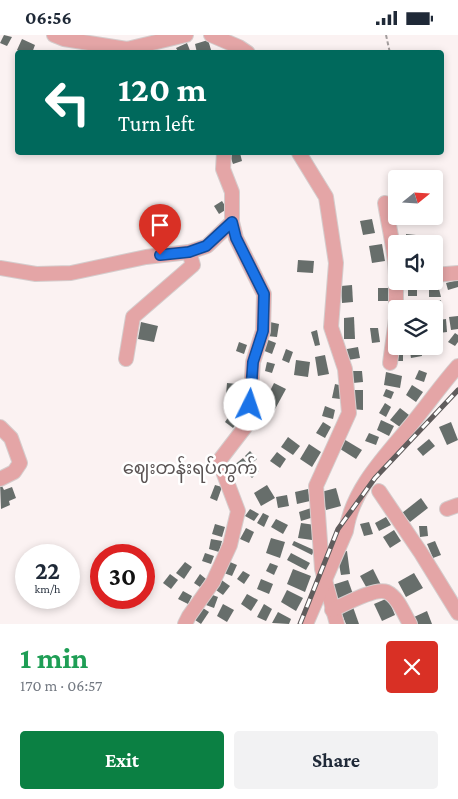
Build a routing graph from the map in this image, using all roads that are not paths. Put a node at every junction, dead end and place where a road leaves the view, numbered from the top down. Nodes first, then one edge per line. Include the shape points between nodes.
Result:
1 (54, 35) edge
2 (186, 35) edge
3 (216, 42) edge
4 (244, 50) edge
5 (224, 155) edge
6 (301, 155) edge
7 (386, 203) dead end
8 (232, 222) junction
9 (391, 235) edge
10 (189, 252) junction
11 (0, 268) edge
12 (458, 273) edge
13 (443, 274) edge
14 (396, 290) edge
15 (126, 359) dead end
16 (390, 363) dead end
17 (458, 366) edge
18 (0, 427) edge
19 (0, 479) edge
20 (379, 491) dead end
21 (324, 579) junction
22 (332, 610) junction
23 (458, 613) edge
24 (185, 624) edge
25 (306, 624) edge
26 (337, 624) edge
27 (410, 624) edge

1 - 2 street via 127,49
3 - 4 street
5 - 8 street via 223,169 232,192
6 - 21 street via 326,197 336,263 331,327 345,369 349,413 316,486
7 - 9 street
8 - 10 street via 206,246
8 - 24 street via 236,238 264,294 263,331 253,362 249,422 220,461 238,511 230,545 213,582
10 - 11 street via 146,257 71,273
10 - 15 street via 193,265 133,317
12 - 13 street
14 - 16 street
17 - 21 street via 385,453 366,482 348,515 346,531
18 - 19 street via 11,438 20,463 14,472
20 - 23 street
21 - 22 street
21 - 25 street
22 - 26 street
22 - 27 street via 378,591 389,593

